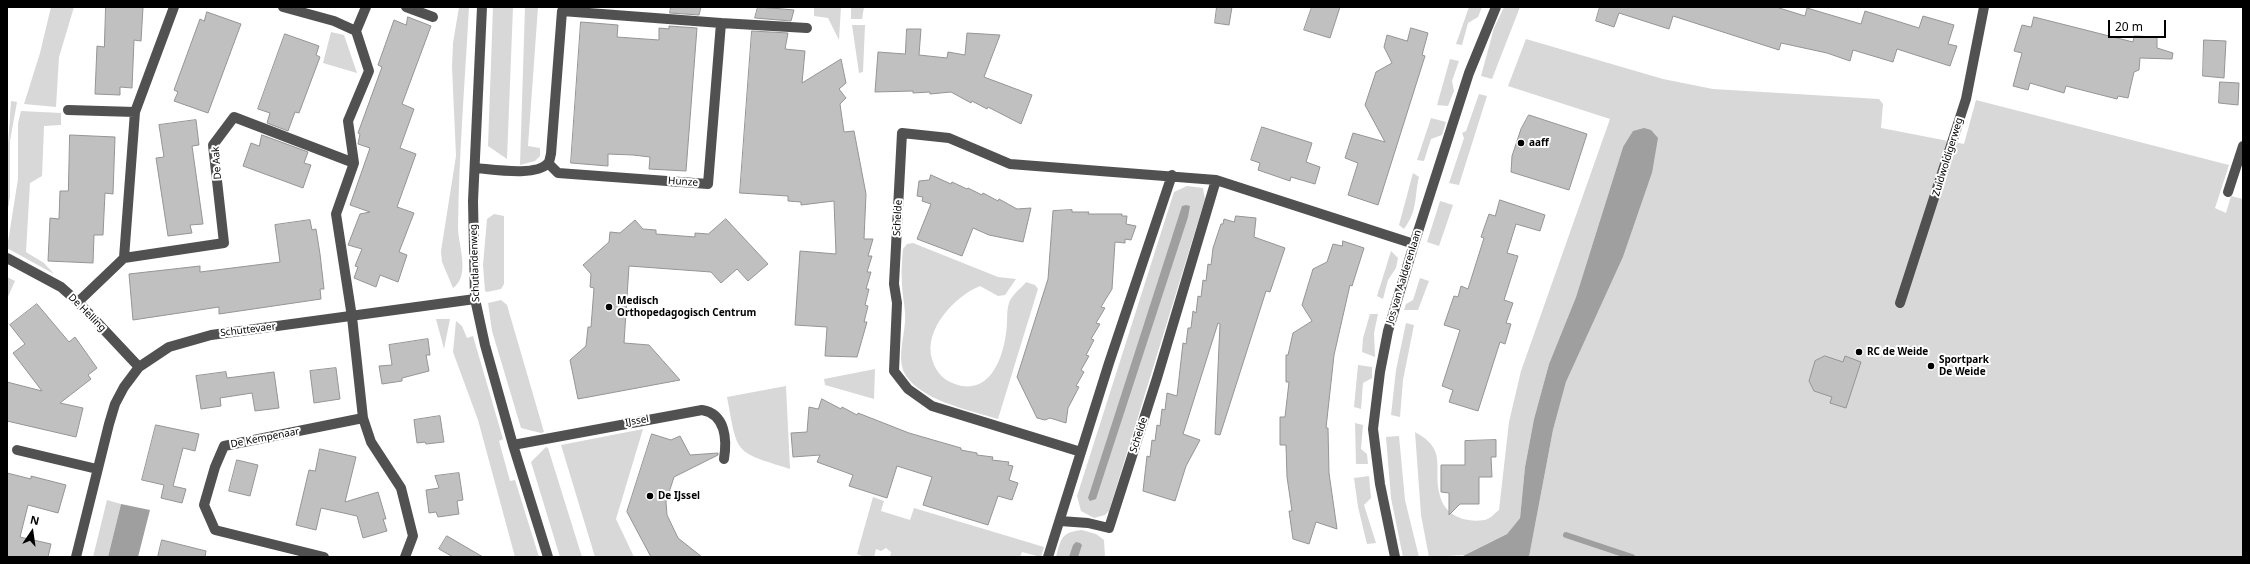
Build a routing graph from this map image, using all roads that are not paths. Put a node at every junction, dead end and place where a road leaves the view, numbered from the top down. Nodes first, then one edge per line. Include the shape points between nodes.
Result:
1 (174, 7) edge
2 (283, 7) edge
3 (366, 7) edge
4 (406, 7) edge
5 (482, 7) edge
6 (1496, 7) edge
7 (1984, 7) edge
8 (433, 17) dead end
9 (721, 23) junction
10 (808, 28) dead end
11 (356, 31) junction
12 (68, 110) dead end
13 (135, 112) junction
14 (2243, 146) edge
15 (354, 163) junction
16 (548, 163) junction
17 (475, 168) junction
18 (1172, 175) junction
19 (1216, 180) junction
20 (2228, 192) dead end
21 (1414, 244) junction
22 (7, 258) edge
23 (124, 258) junction
24 (475, 299) junction
25 (78, 302) junction
26 (1900, 303) dead end
27 (352, 316) junction
28 (139, 367) junction
29 (363, 418) junction
30 (513, 445) junction
31 (16, 450) dead end
32 (1081, 452) junction
33 (724, 459) dead end
34 (97, 469) junction
35 (1060, 521) junction
36 (76, 557) edge
37 (324, 557) edge
38 (405, 557) edge
39 (548, 557) edge
40 (1048, 557) edge
41 (1395, 557) edge

1 - 13 street
2 - 11 street
3 - 11 street
4 - 8 street
5 - 17 street, Schutlandenweg
6 - 21 street, Jos van Aalderenlaan via 1469,73
7 - 26 street, Zuidwoldigerweg via 1966,99
9 - 10 street
9 - 16 street via 562,11 551,154
9 - 16 street, Hunze via 708,184 558,173
11 - 15 street via 369,71 348,121
12 - 13 street
13 - 23 street
14 - 20 street
15 - 23 street, De Aak via 234,117 213,145 224,242
15 - 27 street via 336,214
16 - 17 street via 539,169 526,171
17 - 24 street, Schutlandenweg
18 - 19 street, Schelde
18 - 32 street
18 - 32 street, Schelde via 1010,164 949,138 902,133 894,284 897,303 894,372 908,389 932,406
19 - 21 street, Schelde
19 - 35 street, Schelde via 1109,528
21 - 41 street, Jos van Aalderenlaan via 1388,331 1373,429 1380,484
22 - 25 street, De Helling via 60,288
23 - 25 street
24 - 27 street, Schuttevaer
24 - 30 street, Schutlandenweg
25 - 28 street, De Helling
27 - 28 street, Schuttevaer via 191,340 170,347
27 - 29 street
28 - 34 street, Schuttevaer via 115,404
29 - 37 street, De Kempenaar via 224,446 204,505 215,530
29 - 38 street via 371,442 401,488 413,536
30 - 33 street, IJssel via 702,410 714,415 721,424 726,443
30 - 39 street, Schutlandenweg
31 - 34 street
32 - 35 street
34 - 36 street, Schuttevaer
35 - 40 street

